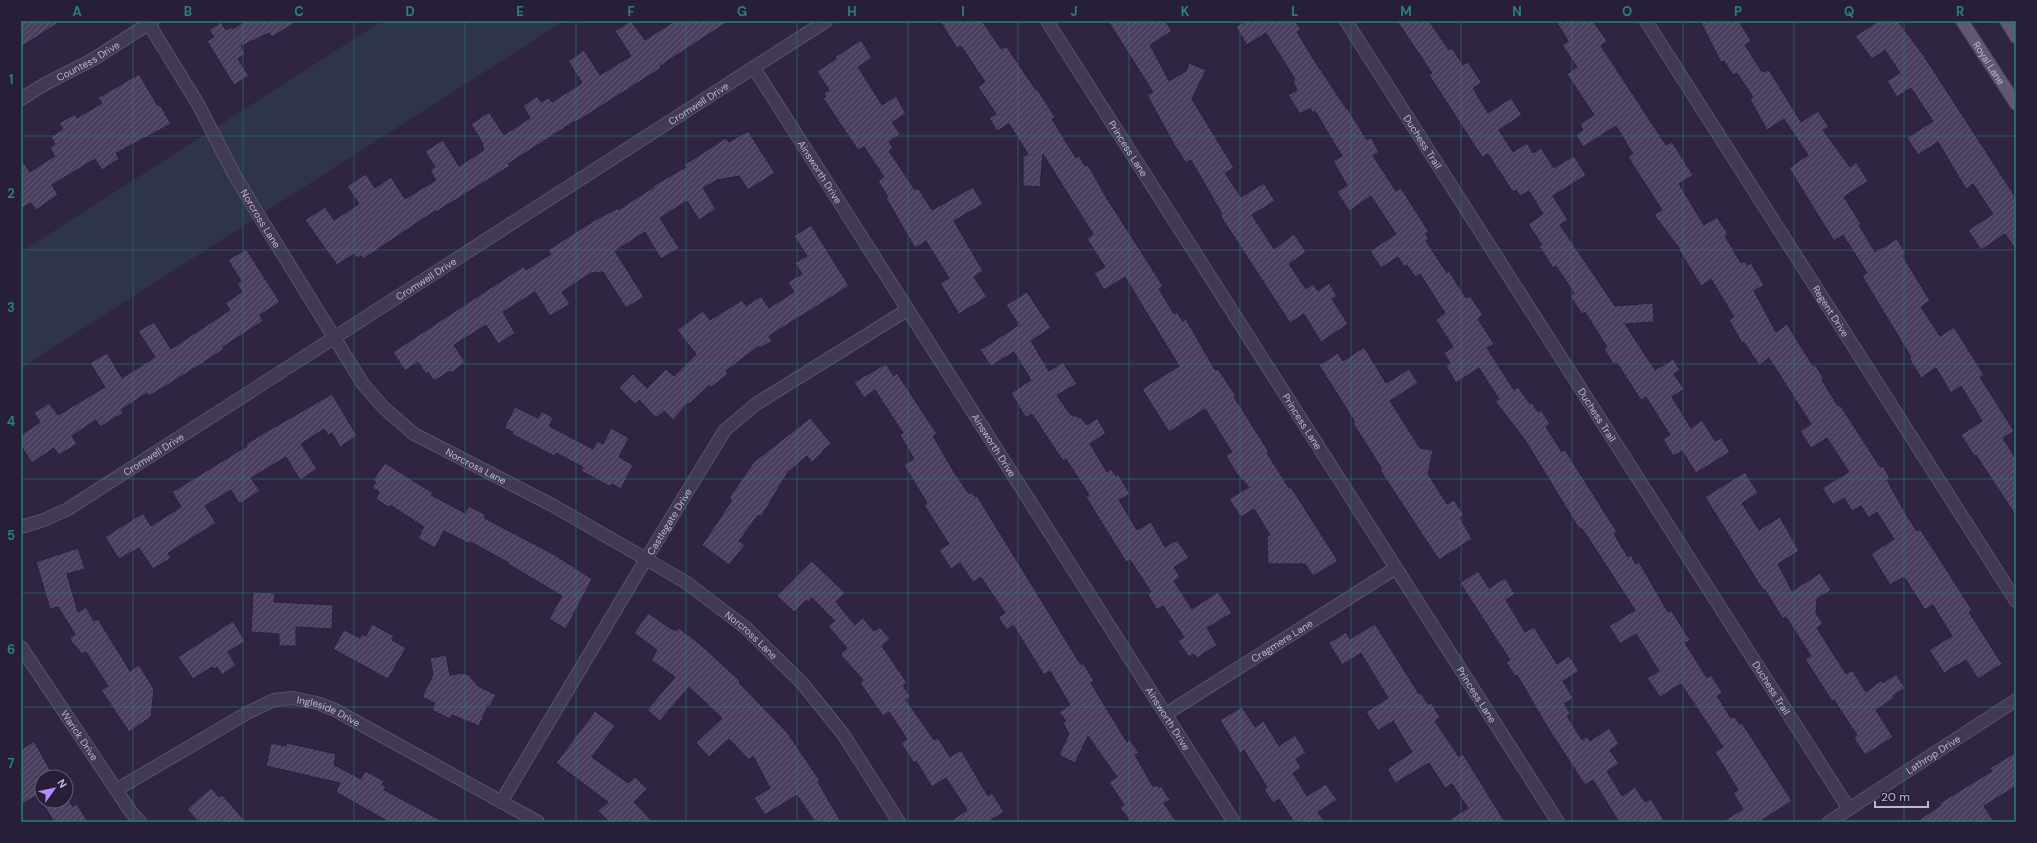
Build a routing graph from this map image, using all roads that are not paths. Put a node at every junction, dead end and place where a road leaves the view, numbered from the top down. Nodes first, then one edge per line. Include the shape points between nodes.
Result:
1 (826, 21) edge
2 (1047, 21) edge
3 (1346, 21) edge
4 (1646, 21) edge
5 (1962, 21) edge
6 (2006, 21) edge
7 (149, 22) edge
8 (2016, 37) edge
9 (754, 68) junction
10 (21, 99) edge
11 (2016, 104) edge
12 (907, 310) junction
13 (334, 336) junction
14 (21, 527) edge
15 (646, 558) junction
16 (1396, 568) junction
17 (2016, 601) edge
18 (21, 647) edge
19 (2016, 700) edge
20 (1166, 714) junction
21 (116, 790) junction
22 (501, 802) junction
23 (1849, 809) junction
24 (140, 822) edge
25 (538, 822) edge
26 (898, 822) edge
27 (1234, 822) edge
28 (1558, 822) edge
29 (1829, 822) edge

1 - 9 street, Cromwell Drive
2 - 16 street, Princess Lane
3 - 23 street, Duchess Trail
4 - 17 street, Regent Drive
5 - 11 main road, Royal Lane
6 - 8 main road
7 - 10 street, Countess Drive via 92,60
7 - 13 street, Norcross Lane via 198,104 234,174
9 - 12 street, Ainsworth Drive
9 - 13 street, Cromwell Drive
12 - 15 street, Castlegate Drive via 756,404 725,430
12 - 20 street, Ainsworth Drive
13 - 14 street, Cromwell Drive via 68,509
13 - 15 street, Norcross Lane via 367,389 414,434 552,505
15 - 22 street, Castlegate Drive
15 - 26 street, Norcross Lane via 687,583 746,628 802,683 843,734
16 - 20 street, Cragmere Lane
16 - 28 street, Princess Lane
18 - 21 street, Warick Drive
19 - 23 street, Lathrop Drive
20 - 27 street, Ainsworth Drive
21 - 22 street, Ingleside Drive via 247,713 274,700 292,698 335,710
21 - 24 street, Warick Drive
22 - 25 street, Ingleside Drive
23 - 29 street, Lathrop Drive

